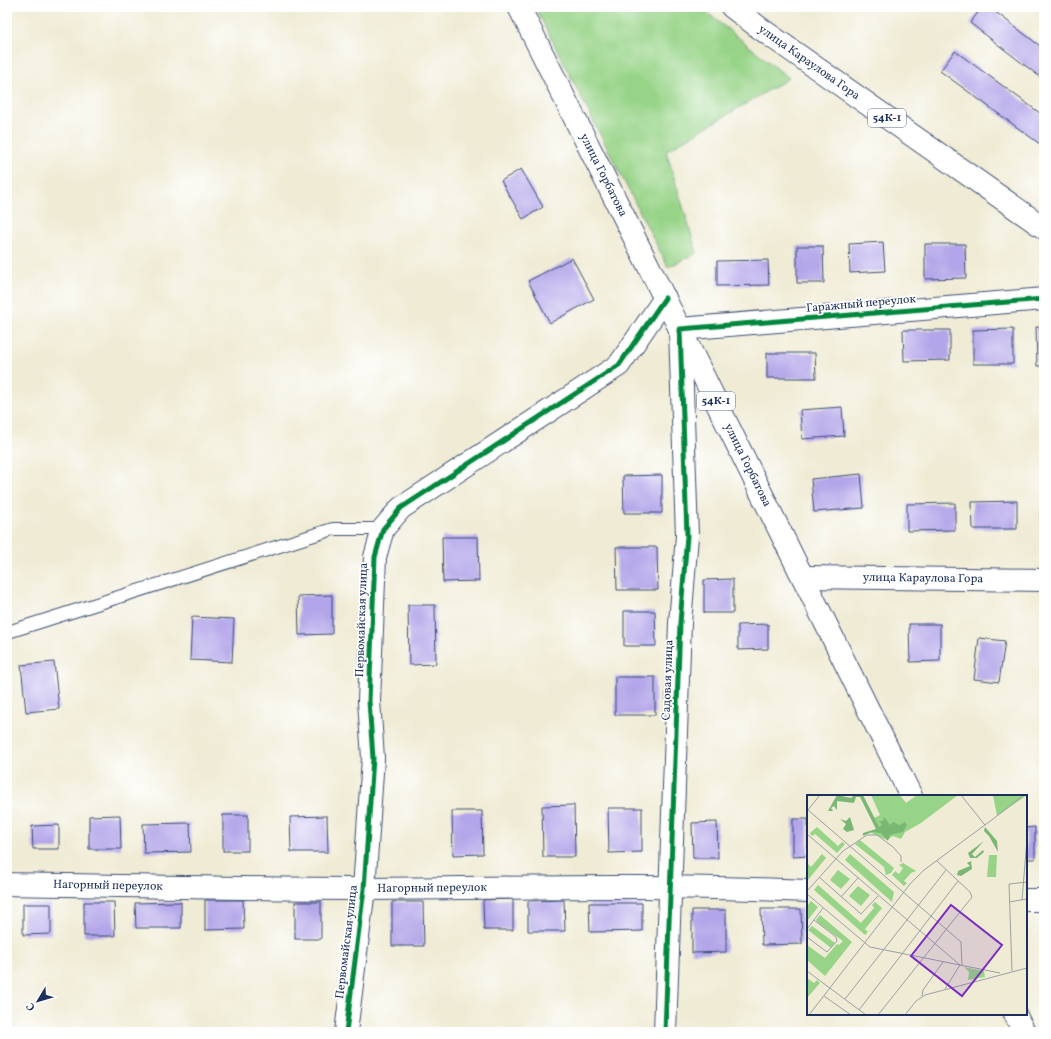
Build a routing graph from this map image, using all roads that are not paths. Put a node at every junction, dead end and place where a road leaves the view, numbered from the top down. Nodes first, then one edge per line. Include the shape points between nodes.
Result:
1 (519, 7) edge
2 (732, 7) edge
3 (1044, 228) edge
4 (665, 298) junction
5 (1044, 299) edge
6 (680, 329) junction
7 (383, 528) junction
8 (803, 577) junction
9 (1044, 580) edge
10 (8, 632) dead end
11 (911, 795) edge
12 (7, 884) edge
13 (671, 888) junction
14 (364, 889) junction
15 (807, 891) edge
16 (1027, 900) edge
17 (1044, 900) edge
18 (1016, 1015) edge
19 (346, 1032) edge
20 (664, 1032) edge
21 (1024, 1032) edge

1 - 4 street, улица Горбатова / 54К-1
2 - 3 street, улица Караулова Гора / 54К-1
4 - 6 street, улица Горбатова / 54К-1
4 - 7 street, Первомайская улица via 618,366 401,508
5 - 6 street, Гаражный переулок
6 - 8 street, улица Горбатова / 54К-1
6 - 13 street, Садовая улица via 686,536 680,623
7 - 10 lane via 333,529
7 - 14 street, Первомайская улица via 375,557 369,701 373,758
8 - 9 street, улица Караулова Гора
8 - 11 street, улица Горбатова / 54К-1
12 - 14 street, Нагорный переулок
13 - 14 street, Нагорный переулок via 573,886
13 - 15 street, Нагорный переулок
13 - 20 street, Садовая улица
14 - 19 street, Первомайская улица
16 - 17 street
18 - 21 street

